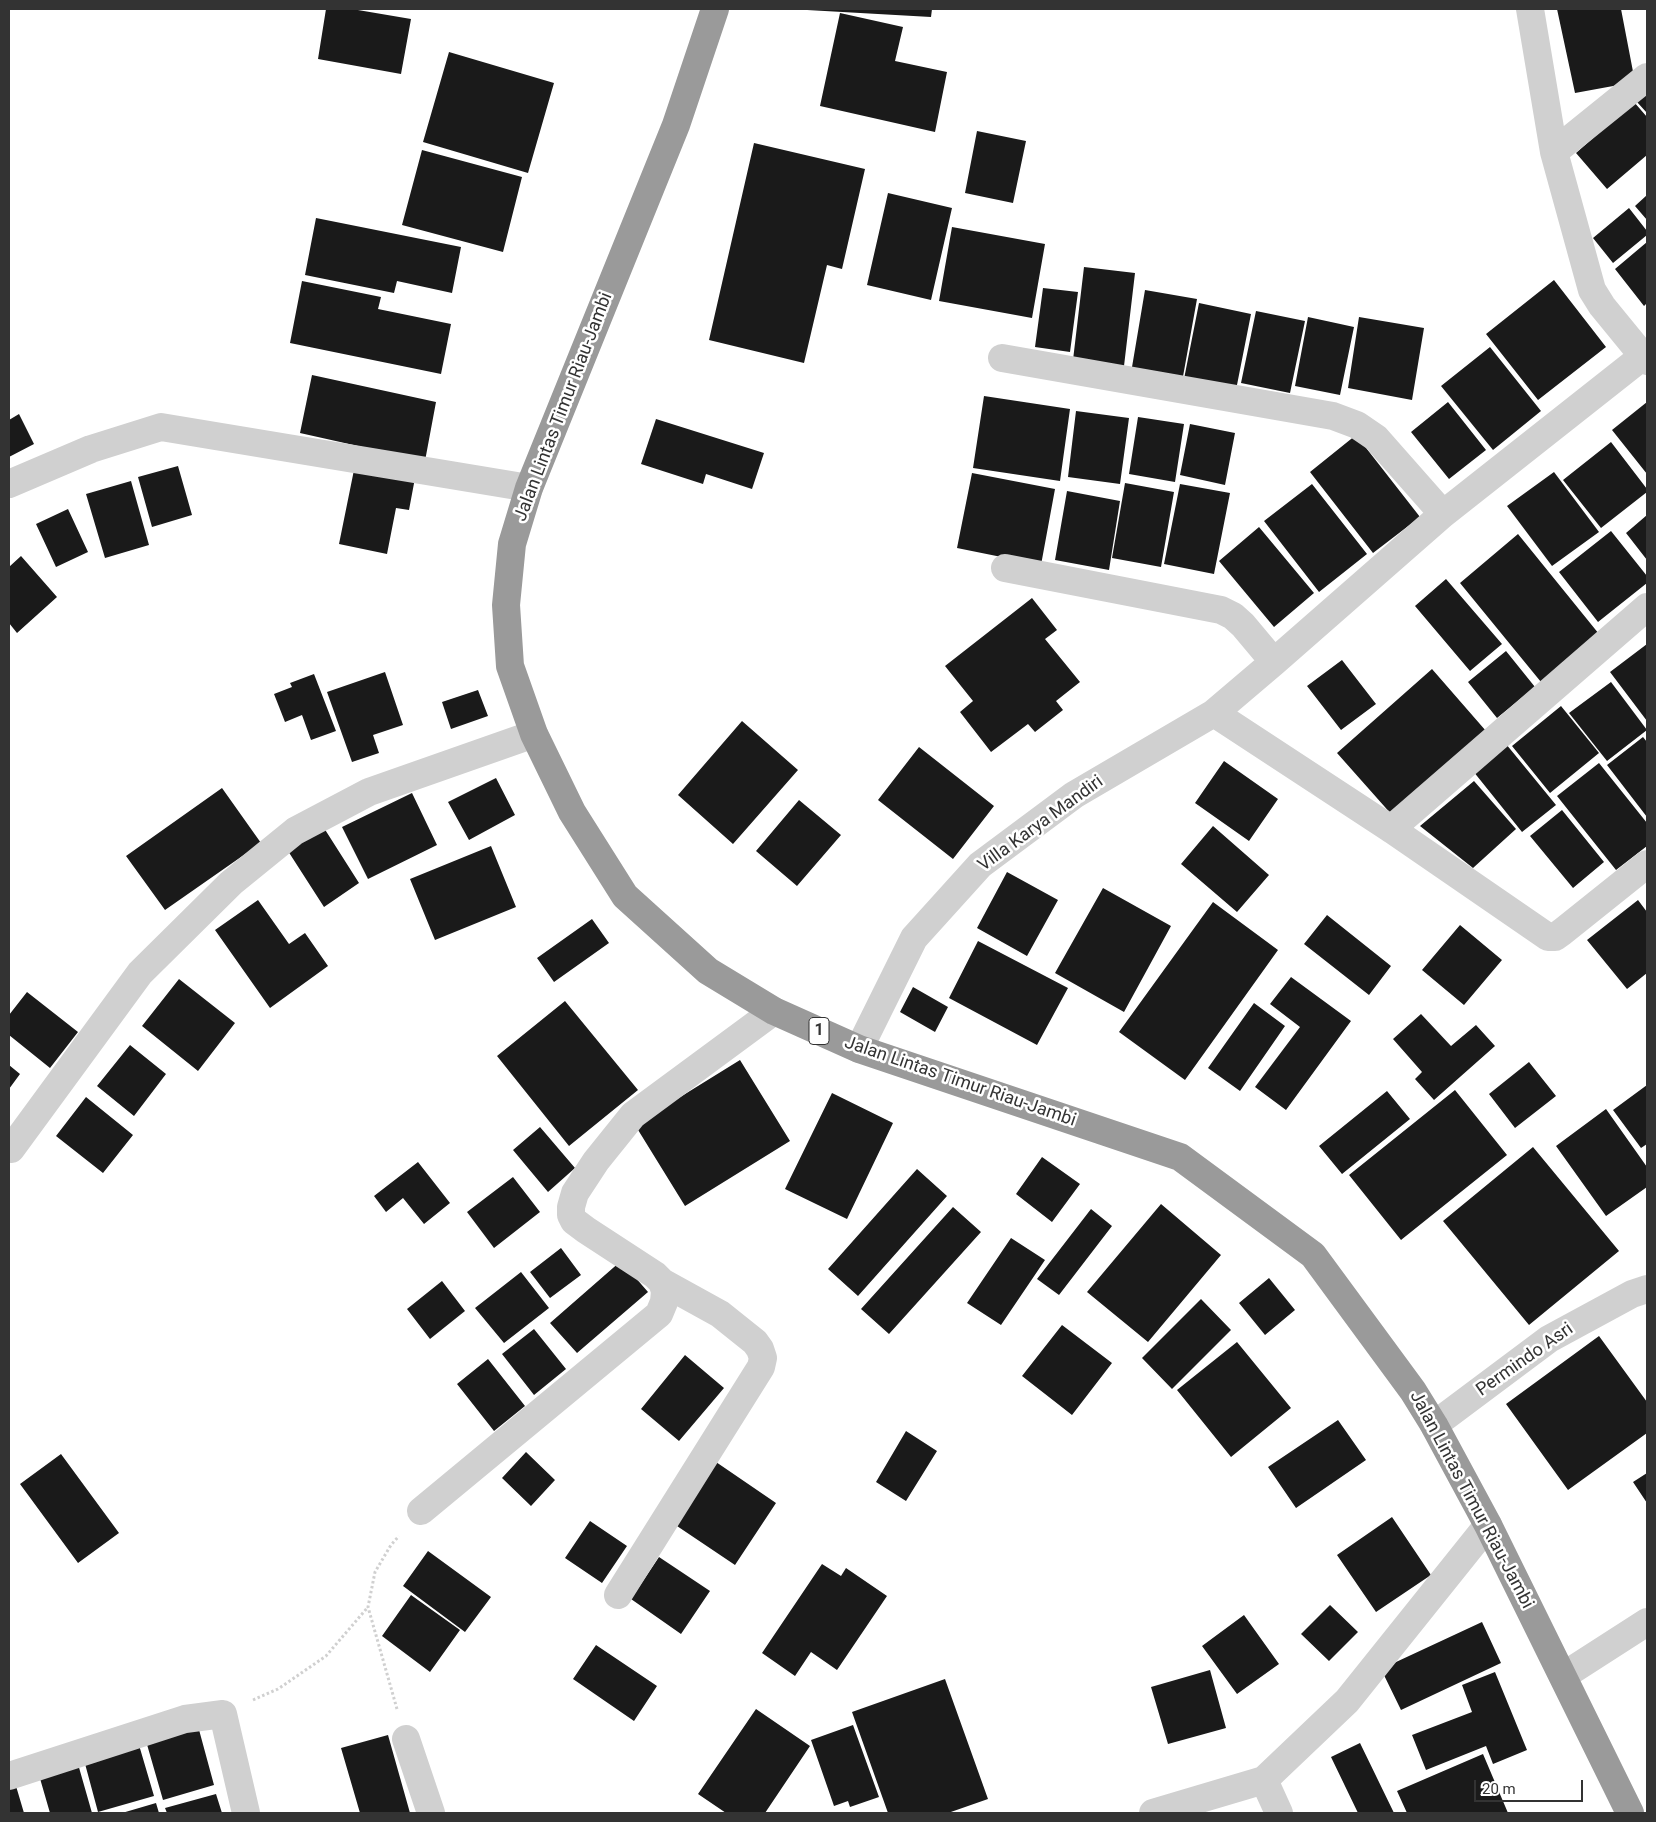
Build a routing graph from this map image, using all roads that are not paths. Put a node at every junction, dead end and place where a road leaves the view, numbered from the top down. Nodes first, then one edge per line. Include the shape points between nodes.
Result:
1 (715, 9) edge
2 (1530, 9) edge
3 (1647, 77) edge
4 (1554, 152) junction
5 (1646, 356) edge
6 (1002, 358) dead end
7 (9, 484) edge
8 (529, 488) junction
9 (1443, 514) junction
10 (1005, 568) dead end
11 (1647, 607) edge
12 (1274, 662) junction
13 (1214, 713) junction
14 (534, 734) junction
15 (1391, 829) junction
16 (1647, 864) edge
17 (774, 1010) junction
18 (859, 1049) junction
19 (11, 1149) dead end
20 (662, 1282) junction
21 (1647, 1289) edge
22 (1434, 1425) junction
23 (421, 1510) road end
24 (1488, 1525) junction
25 (618, 1595) dead end
26 (1647, 1622) edge
27 (1563, 1676) junction
28 (406, 1739) road end
29 (9, 1776) edge
30 (1264, 1780) junction
31 (246, 1813) edge
32 (431, 1813) edge
33 (1153, 1813) edge
34 (1279, 1813) edge
35 (1630, 1813) edge

1 - 8 highway, Jalan Lintas Timur Riau-Jambi / 1 via 676,126
2 - 4 street
3 - 4 street
4 - 5 street via 1592,290
5 - 9 street, Villa Karya Mandiri
6 - 9 street via 1333,416 1376,438
7 - 8 street via 91,449 161,427
8 - 14 highway, Jalan Lintas Timur Riau-Jambi / 1 via 512,544 506,604 510,666
9 - 12 street, Villa Karya Mandiri
10 - 12 street via 1221,610 1243,625
11 - 15 street
12 - 13 street, Villa Karya Mandiri
13 - 15 street
13 - 18 street, Villa Karya Mandiri via 1074,795 980,865 914,938
14 - 17 highway, Jalan Lintas Timur Riau-Jambi / 1 via 572,812 625,896 708,971
14 - 19 street via 369,792 295,831 231,883 140,973
15 - 16 street via 1548,937 1562,932
17 - 18 highway, Jalan Lintas Timur Riau-Jambi / 1
17 - 20 street via 634,1115 596,1161 575,1193 571,1207 574,1221
18 - 22 highway, Jalan Lintas Timur Riau-Jambi / 1 via 1180,1157 1313,1255
20 - 23 street via 664,1302 658,1314
20 - 25 street via 720,1314 755,1342 763,1358 761,1367
21 - 22 street, Permindo Asri via 1549,1339
22 - 24 highway, Jalan Lintas Timur Riau-Jambi / 1
24 - 27 highway, Jalan Lintas Timur Riau-Jambi / 1
24 - 30 street via 1347,1701
26 - 27 street
27 - 35 highway, Jalan Lintas Timur Riau-Jambi / 1
28 - 32 street
29 - 31 street via 185,1719 223,1714
30 - 33 street
30 - 34 street

